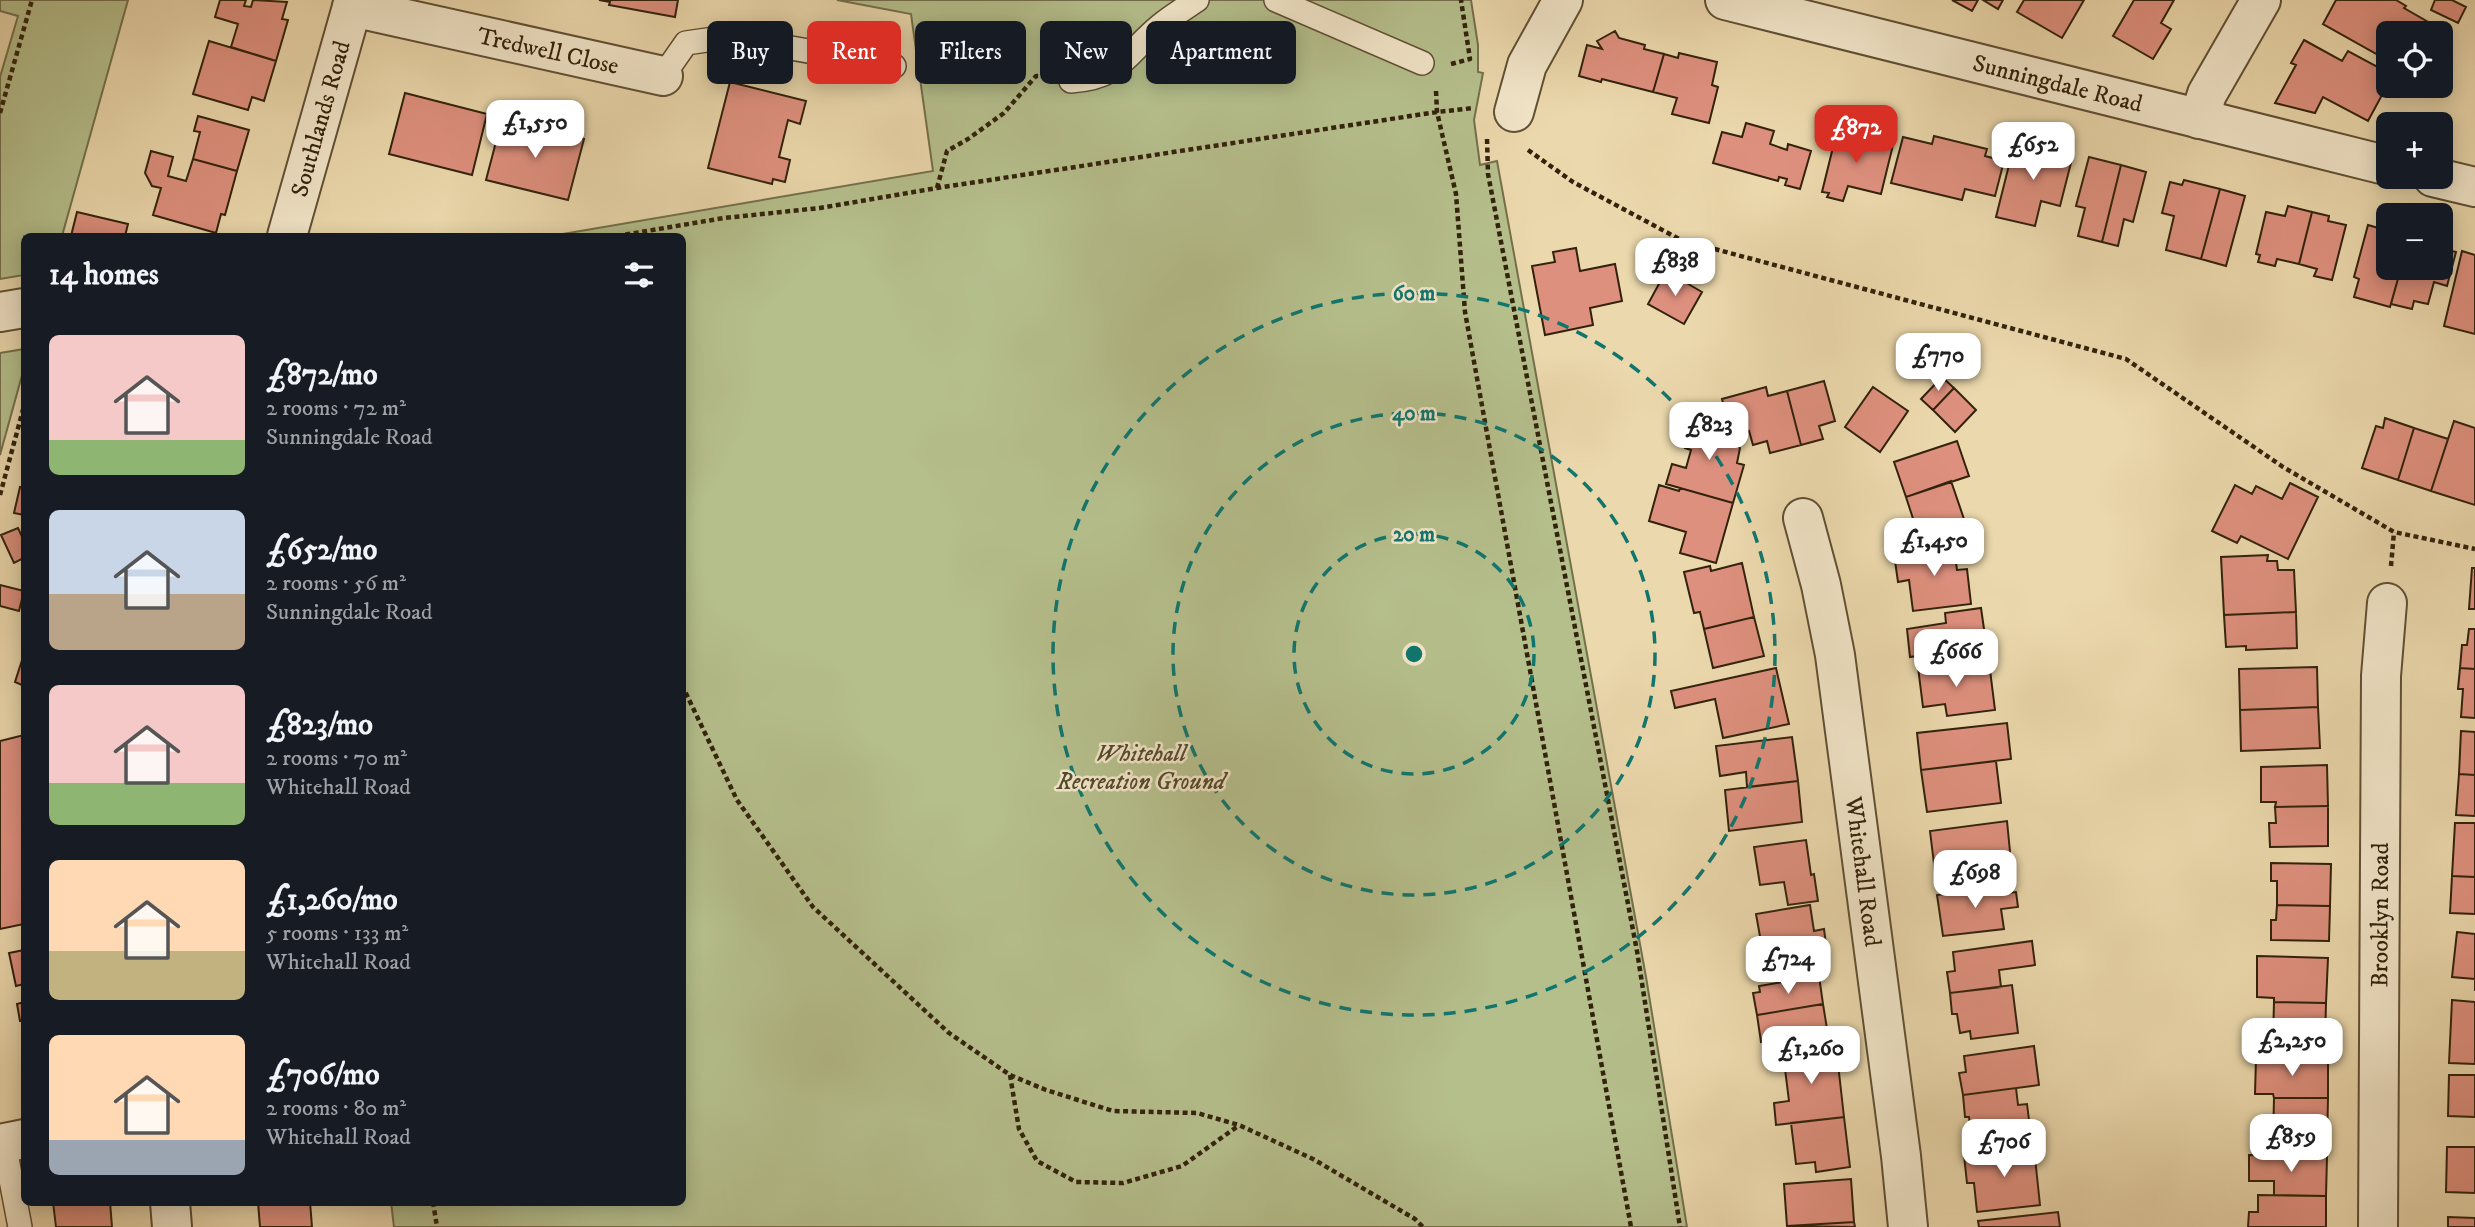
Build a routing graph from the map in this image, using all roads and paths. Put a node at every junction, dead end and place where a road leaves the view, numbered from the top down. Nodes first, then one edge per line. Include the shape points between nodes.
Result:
1 (32, 0) edge
2 (1197, 0) edge
3 (1276, 0) edge
4 (1461, 0) edge
5 (1563, 0) edge
6 (1726, 0) edge
7 (2261, 0) edge
8 (353, 4) edge
9 (807, 51) edge
10 (1132, 52) edge
11 (1446, 65) dead end
12 (1429, 71) joint
13 (663, 76) joint
14 (1040, 77) edge
15 (1437, 112) junction
16 (0, 113) edge
17 (2199, 119) junction
18 (1502, 125) junction
19 (2376, 163) edge
20 (2453, 182) edge
21 (2475, 187) edge
22 (937, 188) junction
23 (288, 233) edge
24 (635, 233) edge
25 (21, 308) edge
26 (0, 312) edge
27 (21, 417) edge
28 (0, 495) edge
29 (1803, 518) dead end
30 (2475, 549) edge
31 (2388, 603) dead end
32 (686, 693) edge
33 (1010, 1075) junction
34 (1239, 1125) junction
35 (10, 1142) edge
36 (170, 1206) edge
37 (434, 1206) edge
38 (20, 1227) edge
39 (172, 1227) edge
40 (438, 1227) edge
41 (1423, 1227) edge
42 (1631, 1227) edge
43 (1680, 1227) edge
44 (1908, 1227) edge
45 (2378, 1227) edge

1 - 16 path
2 - 10 lane
3 - 12 lane
4 - 11 path via 1470,59
5 - 18 street via 1527,65
6 - 17 street, Sunningdale Road
7 - 17 street via 2207,94
8 - 13 street, Tredwell Close
8 - 23 street, Southlands Road
9 - 13 lane via 728,37 686,43
12 - 15 path
14 - 22 path via 1004,113 947,150
15 - 18 path
15 - 22 path
15 - 42 path via 1455,194 1465,312
17 - 19 street, Sunningdale Road
18 - 30 path via 1573,182 1681,240 2126,359 2283,467 2394,532
18 - 43 path via 1488,174 1637,951
20 - 21 street
22 - 24 path
25 - 26 street
27 - 28 path
29 - 44 street, Whitehall Road via 1835,655
31 - 45 street, Brooklyn Road via 2381,676
32 - 33 path via 737,800 813,906 949,1032
33 - 34 path via 1113,1111 1197,1113
33 - 34 path via 1019,1129 1037,1161 1076,1182 1123,1183 1182,1166
34 - 41 path via 1313,1159
35 - 38 lane
36 - 39 street
37 - 40 path

